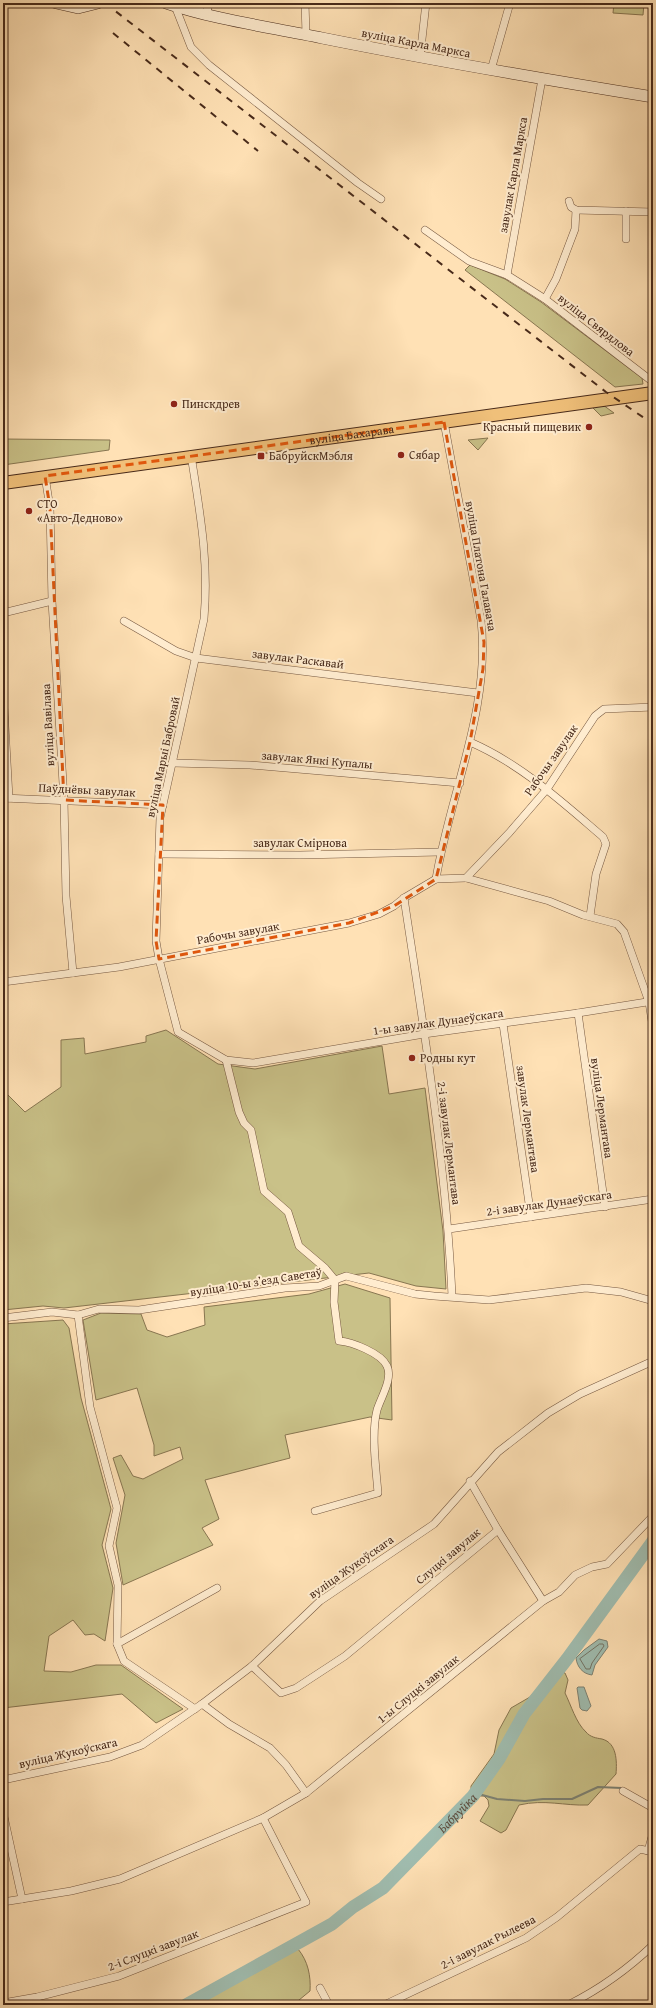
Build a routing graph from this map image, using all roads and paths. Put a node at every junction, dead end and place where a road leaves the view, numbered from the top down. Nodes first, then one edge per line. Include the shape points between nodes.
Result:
1 (56, 3) edge
2 (98, 3) edge
3 (207, 3) edge
4 (305, 3) edge
5 (426, 3) edge
6 (510, 3) edge
7 (170, 5) edge
8 (208, 15) junction
9 (306, 34) junction
10 (420, 57) junction
11 (492, 70) junction
12 (542, 79) junction
13 (653, 97) edge
14 (381, 199) dead end
15 (569, 201) dead end
16 (576, 210) junction
17 (626, 211) junction
18 (653, 212) edge
19 (425, 230) dead end
20 (626, 239) dead end
21 (507, 275) junction
22 (545, 299) junction
23 (653, 382) edge
24 (653, 393) edge
25 (444, 422) junction
26 (191, 455) junction
27 (45, 476) junction
28 (3, 482) edge
29 (52, 601) junction
30 (3, 613) edge
31 (124, 621) dead end
32 (196, 658) junction
33 (3, 690) edge
34 (478, 692) junction
35 (653, 707) edge
36 (470, 742) junction
37 (173, 763) junction
38 (460, 783) junction
39 (547, 789) junction
40 (6, 798) edge
41 (64, 800) junction
42 (163, 805) junction
43 (440, 852) junction
44 (159, 854) junction
45 (466, 878) junction
46 (436, 879) junction
47 (404, 898) junction
48 (590, 916) junction
49 (159, 959) junction
50 (72, 973) junction
51 (3, 982) edge
52 (651, 1001) edge
53 (578, 1013) junction
54 (503, 1024) junction
55 (653, 1028) edge
56 (424, 1034) junction
57 (226, 1060) junction
58 (653, 1199) edge
59 (605, 1207) junction
60 (531, 1217) junction
61 (449, 1229) junction
62 (335, 1280) junction
63 (452, 1296) junction
64 (653, 1301) edge
65 (78, 1315) junction
66 (3, 1318) edge
67 (653, 1361) edge
68 (470, 1481) junction
69 (315, 1511) dead end
70 (653, 1516) edge
71 (498, 1530) junction
72 (217, 1588) dead end
73 (543, 1601) junction
74 (117, 1644) junction
75 (252, 1666) junction
76 (202, 1704) junction
77 (195, 1709) junction
78 (3, 1780) edge
79 (623, 1791) dead end
80 (306, 1794) junction
81 (653, 1808) edge
82 (3, 1812) edge
83 (263, 1818) junction
84 (653, 1833) edge
85 (650, 1851) edge
86 (22, 1899) junction
87 (3, 1902) edge
88 (653, 1945) edge
89 (320, 1988) dead end
90 (3, 2003) edge
91 (329, 2005) edge
92 (384, 2005) edge
93 (568, 2005) edge

1 - 2 main road via 78,8
3 - 8 street
4 - 9 street
5 - 10 street
6 - 11 street
7 - 8 main road, вуліца Карла Маркса
7 - 14 street, вуліца Карла Маркса via 191,47 209,65
8 - 9 main road, вуліца Карла Маркса
9 - 10 main road, вуліца Карла Маркса
10 - 11 main road, вуліца Карла Маркса
11 - 12 main road, вуліца Карла Маркса
12 - 13 main road, вуліца Карла Маркса
12 - 21 street, завулак Карла Маркса
15 - 16 street via 571,207
16 - 17 street
16 - 22 street, вуліца Свярдлова via 575,229
17 - 18 street
17 - 20 street
19 - 21 street, вуліца Свярдлова via 469,260
21 - 22 street, вуліца Свярдлова
22 - 23 street, вуліца Свярдлова
24 - 25 main road, вуліца Бахарава
25 - 26 main road, вуліца Бахарава
25 - 34 street, вуліца Платона Галавача via 484,642 483,669
26 - 27 main road, вуліца Бахарава
26 - 32 street, вуліца Марыі Бабровай via 205,542 207,587
27 - 28 main road, вуліца Бахарава
27 - 29 street, вуліца Вавілава via 50,508
29 - 30 street
29 - 41 street, вуліца Вавілава
31 - 32 street, завулак Раскавай via 176,651
32 - 34 street, завулак Раскавай
32 - 37 street, вуліца Марыі Бабровай
33 - 40 street, Паўднёвы завулак
34 - 36 street, вуліца Платона Галавача
35 - 39 street, Рабочы завулак via 604,709 595,716
36 - 38 street, вуліца Платона Галавача
36 - 39 street via 494,752
37 - 38 street, завулак Янкі Купалы via 250,765
37 - 42 street, вуліца Марыі Бабровай
38 - 43 street, вуліца Платона Галавача
39 - 45 street, Рабочы завулак
39 - 48 street via 603,837 606,844 596,874
40 - 41 street, Паўднёвы завулак
41 - 42 street, Паўднёвы завулак
41 - 50 street, вуліца Вавілава via 66,896
42 - 44 street, вуліца Марыі Бабровай
43 - 44 street, завулак Смірнова via 300,855
43 - 46 street, вуліца Платона Галавача
44 - 49 street, вуліца Марыі Бабровай via 156,941
45 - 46 street, Рабочы завулак
45 - 48 street, Рабочы завулак via 549,901
46 - 47 street, Рабочы завулак
47 - 49 street, Рабочы завулак via 379,914 350,923
47 - 56 street, 2-і завулак Лермантава
48 - 52 street, Рабочы завулак via 617,924 624,932
49 - 50 street, Рабочы завулак
49 - 57 street, вуліца Марыі Бабровай via 178,1032
50 - 51 street, Рабочы завулак
52 - 53 street, 1-ы завулак Дунаеўскага
52 - 55 street, Рабочы завулак
53 - 54 street, 1-ы завулак Дунаеўскага
53 - 59 street, вуліца Лермантава
54 - 56 street, 1-ы завулак Дунаеўскага
54 - 60 street, завулак Лермантава
56 - 57 street, 1-ы завулак Дунаеўскага via 253,1063
56 - 61 street, 2-і завулак Лермантава
57 - 62 street via 239,1112 251,1130 264,1191 288,1212 299,1246
58 - 59 street, 2-і завулак Дунаеўскага
59 - 60 street, 2-і завулак Дунаеўскага
60 - 61 street, 2-і завулак Дунаеўскага
61 - 63 street, 2-і завулак Лермантава
62 - 63 street, вуліца 10-ы зʼезд Саветаў via 346,1276 415,1294
62 - 65 street, вуліца 10-ы зʼезд Саветаў via 319,1286 285,1288 139,1310 99,1309
62 - 69 street via 334,1302 339,1341 361,1346 379,1357 387,1366 388,1381 377,1412 375,1442 378,1493
63 - 64 street, вуліца 10-ы зʼезд Саветаў via 489,1300 586,1288 621,1292
65 - 66 street, вуліца 10-ы зʼезд Саветаў via 52,1312
65 - 74 street via 90,1407 117,1508 109,1546 118,1585
67 - 68 street, вуліца Жукоўскага via 580,1394 548,1412 498,1452
68 - 71 street
68 - 75 street, вуліца Жукоўскага via 434,1524 320,1601
70 - 73 street via 607,1564 592,1567 575,1575 559,1592
71 - 73 street, Слуцкі завулак
71 - 75 street, Слуцкі завулак via 345,1656 296,1688 281,1693
72 - 74 street
73 - 80 street, 1-ы Слуцкі завулак
74 - 77 street via 124,1661
75 - 76 street, вуліца Жукоўскага
76 - 77 street, вуліца Жукоўскага
76 - 80 street via 229,1724 270,1748 286,1765
77 - 78 street, вуліца Жукоўскага via 142,1745 110,1757
79 - 81 street
80 - 83 street, 1-ы Слуцкі завулак
82 - 86 street
83 - 86 street, 1-ы Слуцкі завулак via 120,1879
83 - 90 street, 2-і Слуцкі завулак via 306,1902 119,1976
84 - 85 street
85 - 92 street, 2-і завулак Рылеева via 640,1849 557,1917 526,1938
86 - 87 street, 1-ы Слуцкі завулак
88 - 93 street via 634,1963 597,1990
89 - 91 street

